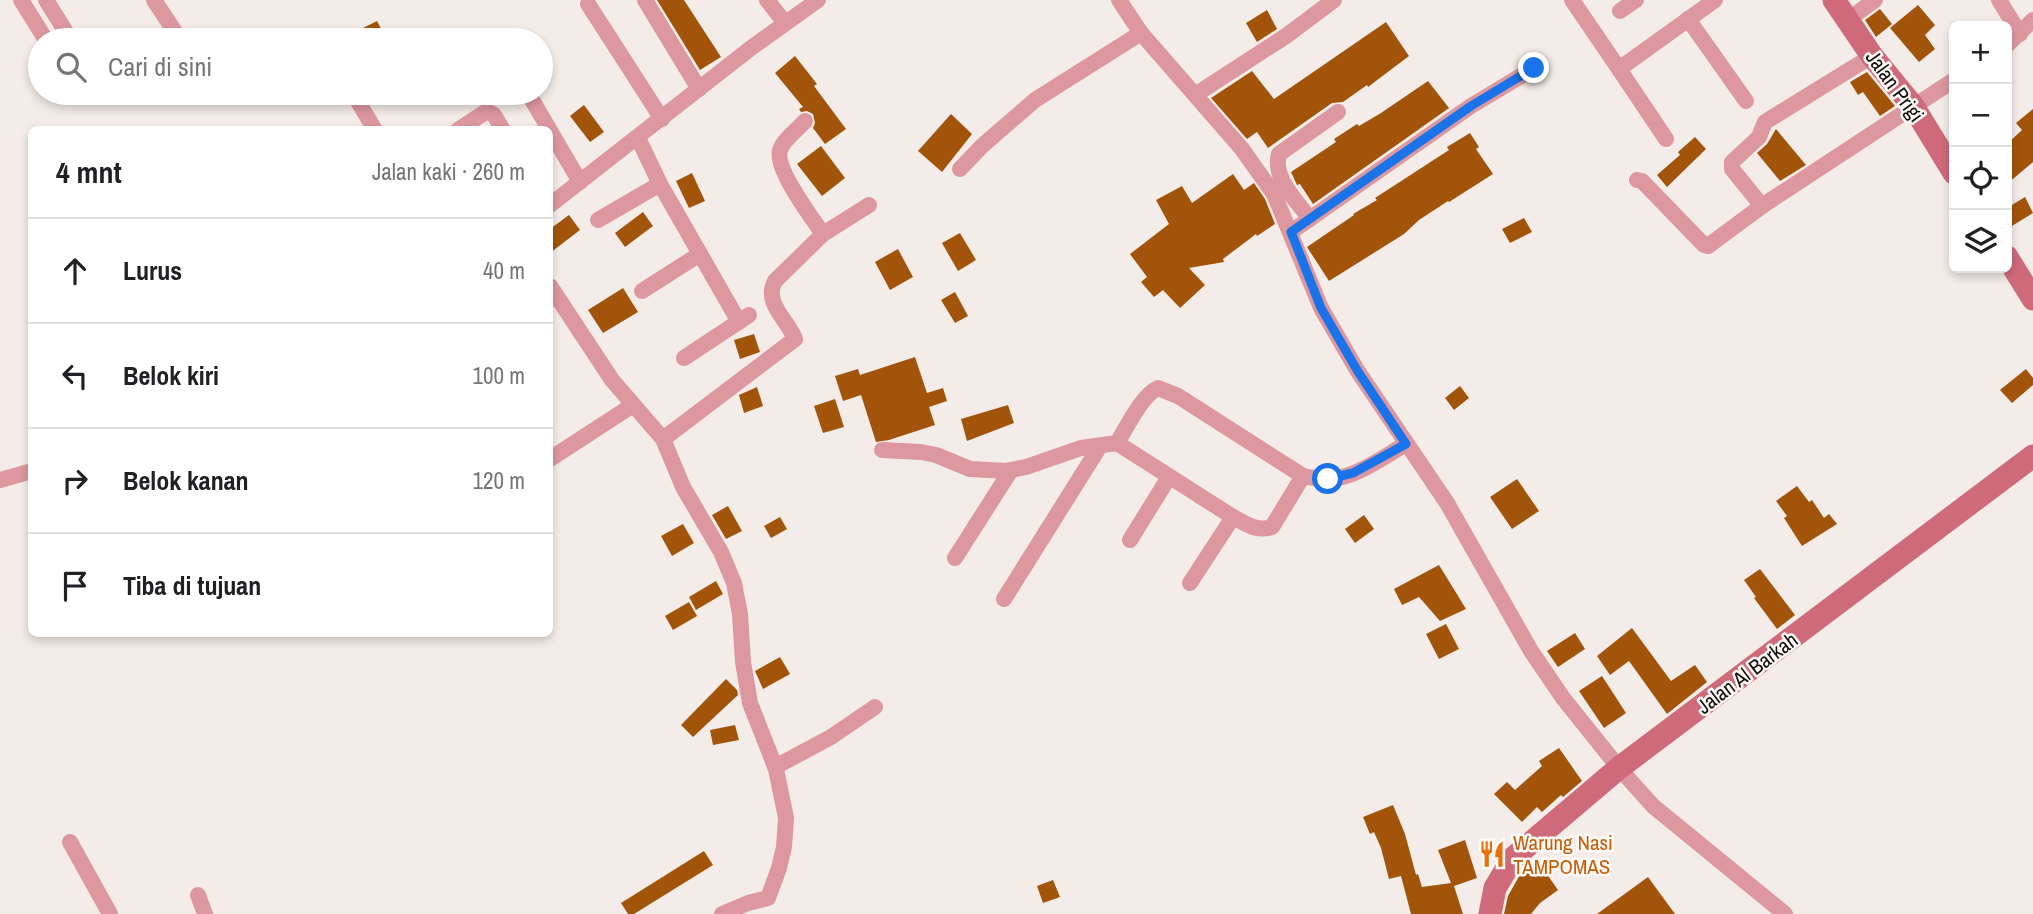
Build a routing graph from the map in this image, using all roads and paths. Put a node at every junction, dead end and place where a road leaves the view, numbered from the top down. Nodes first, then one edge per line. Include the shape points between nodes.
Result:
1 (21, 0) edge
2 (46, 0) edge
3 (154, 0) edge
4 (645, 0) edge
5 (767, 0) edge
6 (818, 0) edge
7 (1119, 0) edge
8 (1334, 0) edge
9 (1572, 0) edge
10 (1636, 0) edge
11 (1715, 0) edge
12 (1834, 0) edge
13 (1875, 0) edge
14 (1998, 0) edge
15 (589, 4) dead end
16 (1620, 11) dead end
17 (1688, 19) junction
18 (1849, 19) junction
19 (2033, 20) edge
20 (785, 23) junction
21 (39, 28) edge
22 (64, 28) edge
23 (172, 28) edge
24 (1141, 33) junction
25 (2020, 34) junction
26 (2012, 41) edge
27 (1872, 56) junction
28 (1534, 68) dead end
29 (1619, 69) junction
30 (1949, 83) edge
31 (699, 89) junction
32 (1195, 95) junction
33 (1746, 101) dead end
34 (360, 105) edge
35 (535, 105) edge
36 (1913, 106) junction
37 (1338, 112) dead end
38 (662, 119) junction
39 (805, 121) dead end
40 (373, 126) edge
41 (464, 126) edge
42 (501, 126) edge
43 (547, 126) edge
44 (553, 136) edge
45 (638, 138) junction
46 (1666, 139) dead end
47 (1949, 165) edge
48 (960, 169) dead end
49 (1637, 180) dead end
50 (580, 182) junction
51 (660, 184) junction
52 (553, 202) edge
53 (869, 205) dead end
54 (1762, 206) junction
55 (1310, 219) junction
56 (598, 220) dead end
57 (1291, 232) junction
58 (823, 234) junction
59 (700, 254) junction
60 (2012, 265) edge
61 (553, 291) edge
62 (642, 291) dead end
63 (2033, 299) edge
64 (684, 358) dead end
65 (633, 405) junction
66 (663, 439) junction
67 (1117, 443) junction
68 (1406, 444) junction
69 (1100, 446) junction
70 (882, 450) dead end
71 (2033, 456) edge
72 (553, 457) edge
73 (1012, 470) junction
74 (28, 472) edge
75 (1303, 476) junction
76 (1169, 477) junction
77 (0, 480) edge
78 (1233, 517) junction
79 (1130, 540) dead end
80 (955, 558) dead end
81 (1190, 583) dead end
82 (1004, 600) dead end
83 (874, 707) dead end
84 (775, 767) junction
85 (1619, 768) junction
86 (70, 842) dead end
87 (198, 895) dead end
88 (768, 898) junction
89 (110, 914) edge
90 (205, 914) edge
91 (722, 914) edge
92 (776, 914) edge
93 (1490, 914) edge
94 (1785, 914) edge

1 - 21 street
2 - 22 street
3 - 23 street
4 - 31 street
5 - 20 street
6 - 20 street
7 - 24 street
8 - 32 street
9 - 29 street
10 - 16 street
11 - 17 street
12 - 18 street, Jalan Prigi
13 - 18 street
14 - 25 street
15 - 38 street
17 - 29 street
17 - 33 street
18 - 27 street, Jalan Prigi
19 - 25 street
20 - 31 street
24 - 32 street
24 - 48 street via 1035,100
25 - 26 street
27 - 36 street, Jalan Prigi
27 - 54 street via 1765,122 1759,137 1732,163
28 - 55 street via 1471,106
29 - 46 street
30 - 36 street
31 - 38 street
32 - 57 street via 1259,171
34 - 40 street
35 - 43 street
36 - 47 street, Jalan Prigi
36 - 54 street
37 - 55 street via 1277,160 1284,184
38 - 45 street
39 - 58 street via 782,146 779,160
41 - 42 street via 486,111
44 - 50 street
45 - 50 street
45 - 51 street
49 - 54 street via 1708,246
50 - 52 street
51 - 56 street
51 - 59 street
53 - 58 street
55 - 57 street
57 - 68 street via 1321,308
58 - 66 street via 771,289 772,301 795,339
59 - 62 street
59 - 64 street via 744,319
60 - 63 street
61 - 65 street
65 - 66 street
65 - 72 street
66 - 84 street via 734,583 750,703
67 - 69 street
67 - 75 street via 1157,388 1178,396
67 - 76 street
68 - 75 street via 1338,478
68 - 85 street via 1447,503 1538,662
69 - 73 street via 1081,447
69 - 82 street
70 - 73 street via 936,455 970,469
71 - 85 street, Jalan Al Barkah
73 - 80 street
74 - 77 street
75 - 78 street via 1272,527 1253,528
76 - 78 street
76 - 79 street
78 - 81 street
83 - 84 street
84 - 88 street via 786,818 784,847
85 - 93 street, Jalan Al Barkah via 1513,858 1495,888
85 - 94 street via 1671,822
86 - 89 street
87 - 90 street
88 - 91 street
88 - 92 street

